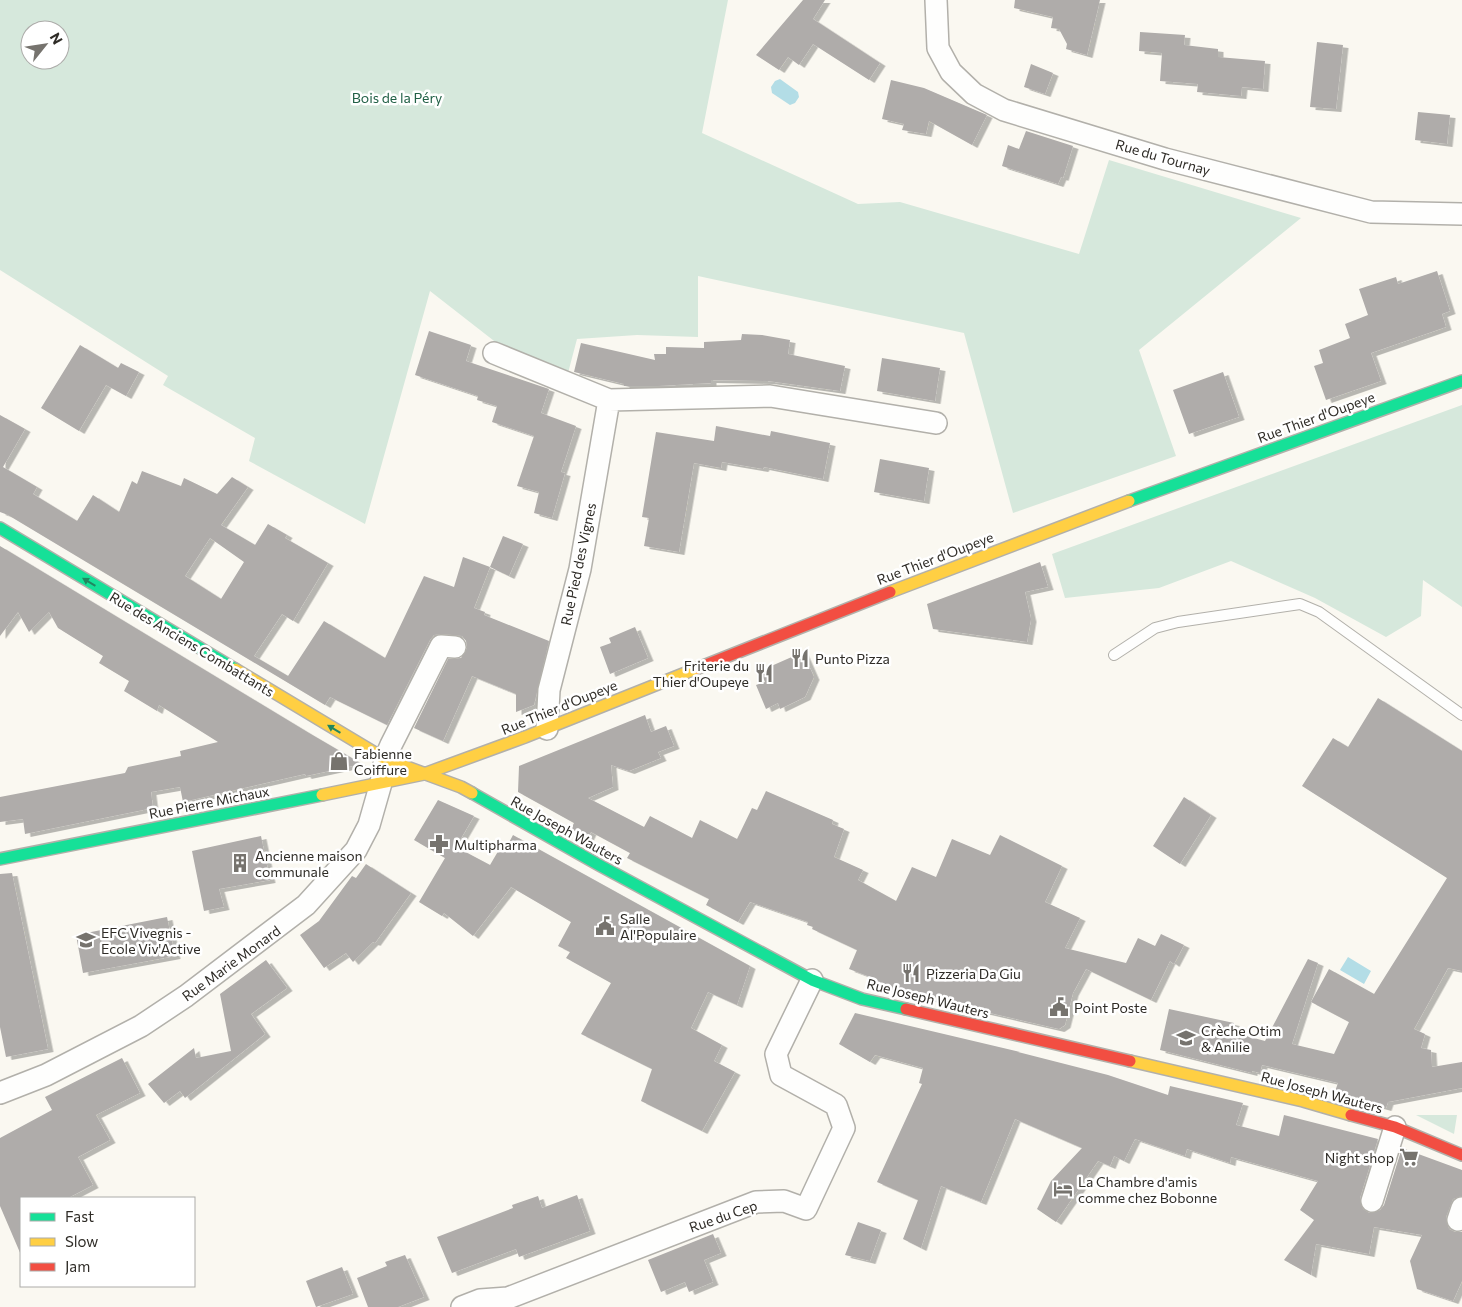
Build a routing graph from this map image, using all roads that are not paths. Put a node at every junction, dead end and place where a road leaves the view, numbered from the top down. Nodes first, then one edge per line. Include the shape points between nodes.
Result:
1 (936, 0) edge
2 (1462, 214) edge
3 (494, 353) dead end
4 (1462, 381) edge
5 (609, 400) junction
6 (936, 423) dead end
7 (0, 528) edge
8 (455, 647) dead end
9 (1114, 655) dead end
10 (1462, 715) edge
11 (547, 728) junction
12 (385, 759) junction
13 (424, 774) junction
14 (381, 784) junction
15 (0, 859) edge
16 (812, 980) junction
17 (0, 1093) edge
18 (1395, 1127) junction
19 (1462, 1156) edge
20 (1372, 1201) dead end
21 (462, 1307) edge

1 - 2 street, Rue du Tournay via 938,48 951,72 974,94 1004,110 1166,159 1371,212
3 - 5 street
4 - 11 street, Rue Thier d'Oupeye via 1058,526
5 - 6 street via 770,396
5 - 11 street, Rue Pied des Vignes via 580,569 549,690
12 -> 7 street, Rue des Anciens Combattants
8 - 12 street via 441,646
9 - 10 lane via 1154,628 1300,604 1319,612
11 - 13 street, Rue Thier d'Oupeye
12 - 13 street, Rue des Anciens Combattants
12 - 14 street, Rue Marie Monard
13 - 14 street, Rue Pierre Michaux
13 - 16 street, Rue Joseph Wauters via 461,788
14 - 15 street, Rue Pierre Michaux
14 - 17 street, Rue Marie Monard via 369,825 356,850 306,905 284,924 141,1026 46,1075
16 - 18 street, Rue Joseph Wauters via 862,999 1304,1101
16 - 21 street, Rue du Cep via 776,1054 781,1075 836,1105 844,1128 806,1209 784,1201 756,1202 508,1298 480,1300
18 - 19 street, Rue Joseph Wauters
18 - 20 street

